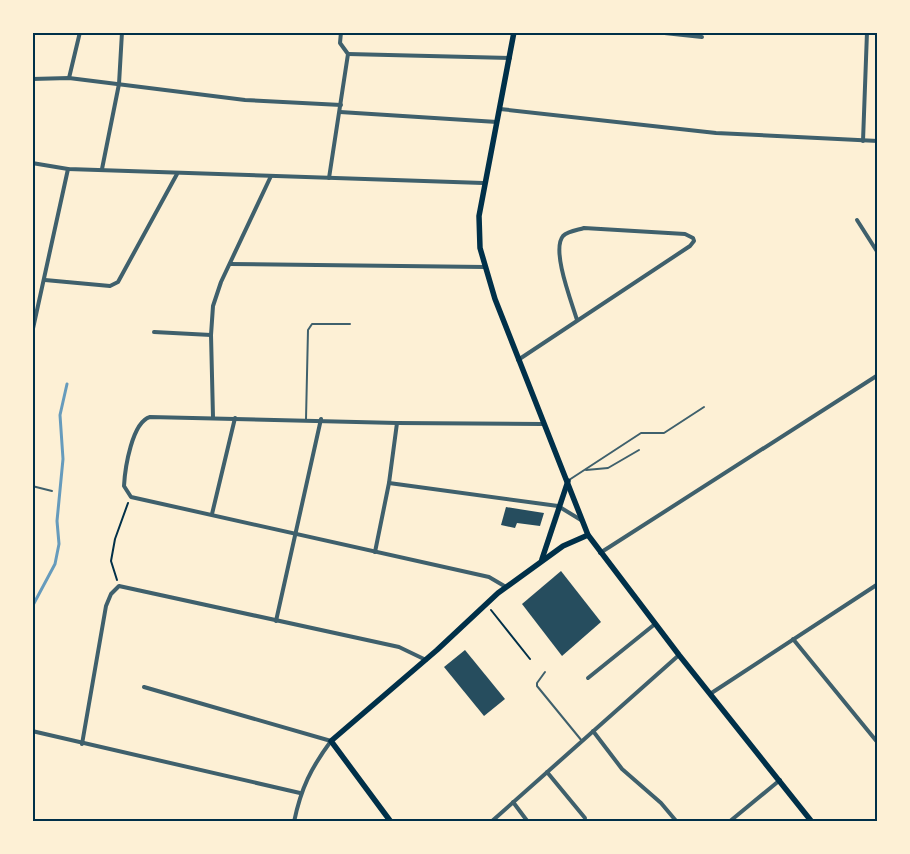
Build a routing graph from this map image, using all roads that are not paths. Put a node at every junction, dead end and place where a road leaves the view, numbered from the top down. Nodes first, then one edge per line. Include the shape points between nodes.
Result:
1 (80, 32) edge
2 (122, 32) edge
3 (341, 32) edge
4 (514, 32) edge
5 (655, 32) edge
6 (867, 32) edge
7 (702, 37) dead end
8 (348, 54) junction
9 (510, 58) junction
10 (68, 78) junction
11 (32, 79) edge
12 (119, 84) junction
13 (341, 105) junction
14 (500, 109) junction
15 (340, 112) junction
16 (497, 122) junction
17 (863, 141) junction
18 (878, 141) edge
19 (32, 163) edge
20 (68, 169) junction
21 (102, 169) junction
22 (177, 174) junction
23 (271, 176) junction
24 (330, 178) junction
25 (484, 183) junction
26 (857, 220) dead end
27 (878, 253) edge
28 (230, 264) junction
29 (485, 267) junction
30 (45, 280) junction
31 (577, 320) junction
32 (350, 324) dead end
33 (154, 332) dead end
34 (32, 333) edge
35 (211, 335) junction
36 (518, 360) junction
37 (878, 375) edge
38 (704, 407) dead end
39 (213, 416) junction
40 (235, 418) junction
41 (306, 419) junction
42 (321, 419) junction
43 (396, 423) junction
44 (542, 424) junction
45 (639, 450) dead end
46 (584, 470) junction
47 (568, 481) junction
48 (389, 483) junction
49 (32, 486) edge
50 (52, 491) dead end
51 (558, 506) junction
52 (212, 514) junction
53 (583, 521) junction
54 (294, 534) junction
55 (588, 535) junction
56 (374, 552) junction
57 (600, 553) junction
58 (542, 559) junction
59 (878, 584) edge
60 (506, 587) junction
61 (276, 621) junction
62 (655, 624) junction
63 (794, 639) junction
64 (679, 655) junction
65 (426, 660) junction
66 (545, 672) dead end
67 (588, 678) dead end
68 (144, 687) dead end
69 (710, 694) junction
70 (32, 731) edge
71 (593, 731) junction
72 (331, 741) junction
73 (582, 741) junction
74 (878, 743) edge
75 (82, 744) junction
76 (547, 772) junction
77 (780, 780) junction
78 (300, 793) junction
79 (512, 802) junction
80 (585, 818) dead end
81 (294, 822) edge
82 (391, 822) edge
83 (491, 822) edge
84 (528, 822) edge
85 (677, 822) edge
86 (729, 822) edge
87 (812, 822) edge

1 - 10 street
2 - 12 street
3 - 8 street via 340,44
4 - 9 main road
5 - 7 street
6 - 17 street
8 - 9 street
8 - 13 street
9 - 14 main road
10 - 11 street
10 - 12 street
12 - 13 street via 245,100
12 - 21 street
13 - 15 street
14 - 16 main road
14 - 17 street via 716,133
15 - 16 street
15 - 24 street
16 - 25 main road
17 - 18 street
19 - 20 street
20 - 21 street
20 - 30 street
21 - 22 street
22 - 23 street
22 - 30 street via 118,282 110,286
23 - 24 street
23 - 28 street
24 - 25 street
25 - 29 main road via 478,234
26 - 27 street
28 - 29 street
28 - 35 street via 216,295
29 - 36 main road
30 - 34 street
31 - 31 street via 559,256 562,237 569,232 584,228 685,234 693,238 690,246
31 - 36 street
32 - 41 lane via 312,324 308,330
33 - 35 street
35 - 39 street
36 - 44 main road
37 - 57 street
38 - 46 lane via 664,433 642,433
39 - 40 street
39 - 52 street via 150,416 143,419 137,426 124,479 131,496
40 - 41 street
40 - 52 street
41 - 42 street
42 - 43 street
42 - 54 street
43 - 44 street
43 - 48 street
44 - 47 main road
45 - 46 lane via 608,468
46 - 47 lane
47 - 51 main road
47 - 53 main road
48 - 51 street
48 - 56 street
49 - 50 lane
51 - 53 street
51 - 58 main road
52 - 54 street
53 - 55 main road
54 - 56 street
54 - 61 street
55 - 57 main road
55 - 58 main road
56 - 60 street via 489,576
57 - 62 main road
58 - 60 main road
59 - 63 street
60 - 65 main road
61 - 65 street via 399,647
61 - 75 street via 119,586 106,606
62 - 64 main road
62 - 67 street
63 - 69 street
63 - 74 street
64 - 69 main road
64 - 71 street
65 - 72 main road
66 - 73 lane via 537,686
68 - 72 street
69 - 77 main road
70 - 75 street
71 - 73 street
71 - 85 street via 622,769 661,803
72 - 78 street
72 - 82 main road
73 - 76 street
75 - 78 street
76 - 79 street
76 - 80 street
77 - 86 street
77 - 87 main road
78 - 81 street
79 - 83 street
79 - 84 street

